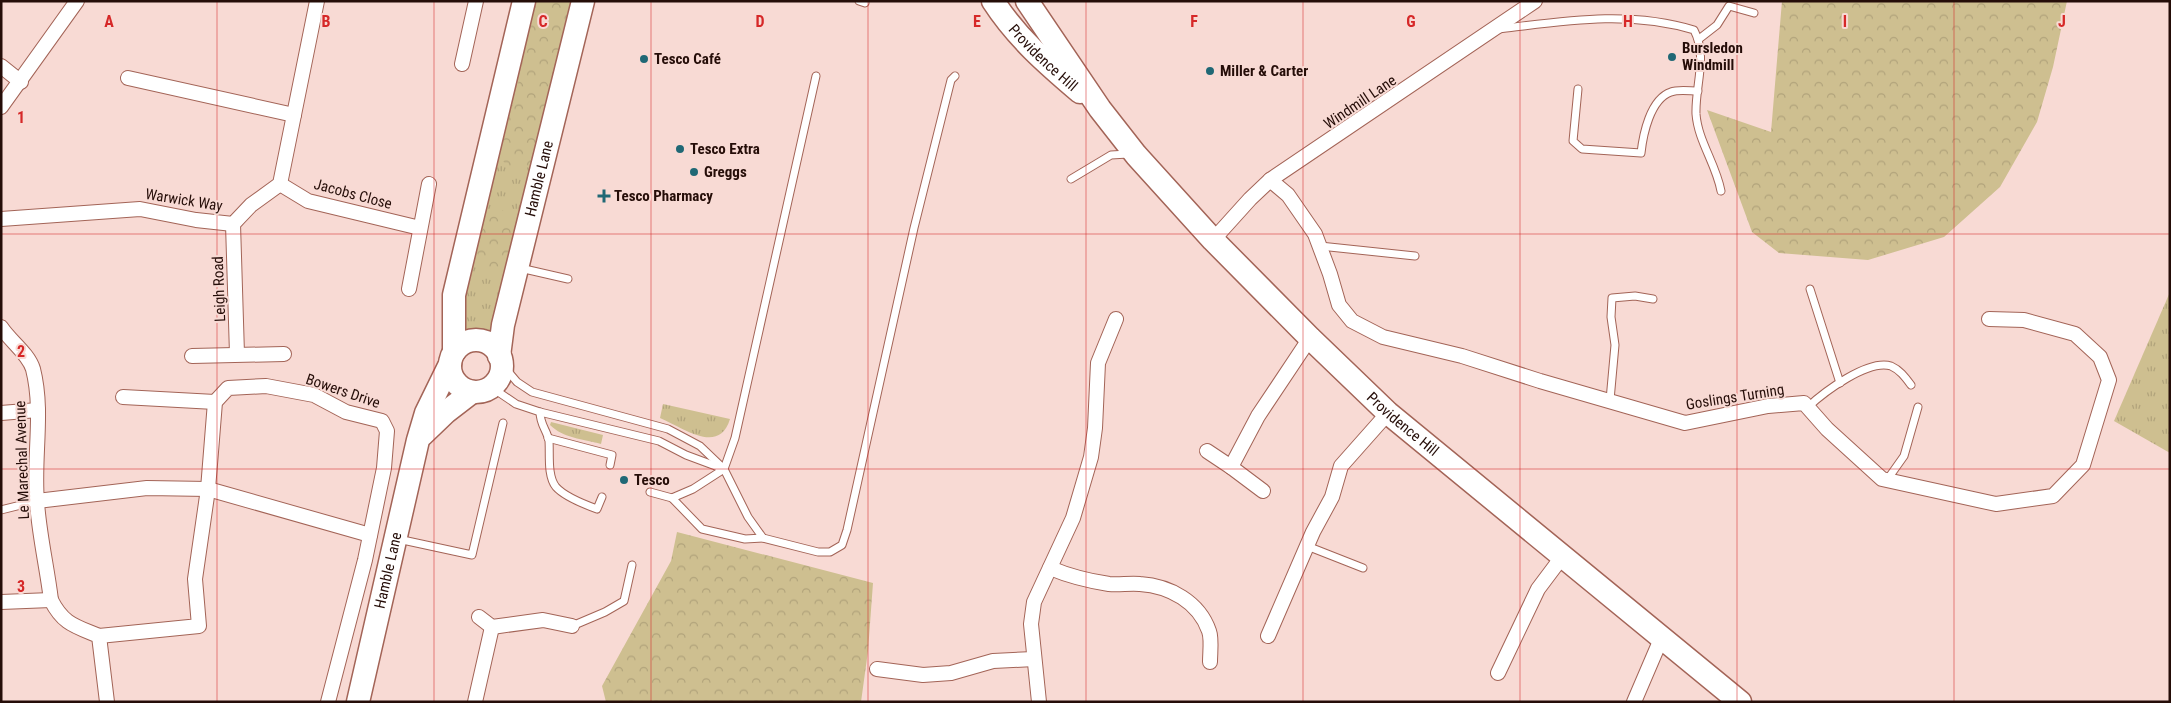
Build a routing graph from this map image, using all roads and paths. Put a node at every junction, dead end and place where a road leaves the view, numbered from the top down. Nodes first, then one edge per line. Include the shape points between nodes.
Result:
1 (77, 1) edge
2 (317, 1) edge
3 (476, 1) edge
4 (524, 1) edge
5 (583, 1) edge
6 (993, 1) edge
7 (1026, 1) edge
8 (1535, 1) edge
9 (1754, 12) dead end
10 (1496, 29) junction
11 (1699, 39) junction
12 (462, 64) dead end
13 (1, 66) edge
14 (816, 76) dead end
15 (955, 76) dead end
16 (128, 78) dead end
17 (21, 82) junction
18 (1578, 89) dead end
19 (1698, 91) junction
20 (1, 107) edge
21 (1100, 109) junction
22 (294, 115) junction
23 (1136, 155) junction
24 (1071, 179) dead end
25 (1270, 180) junction
26 (280, 184) junction
27 (428, 184) dead end
28 (1721, 191) dead end
29 (1, 220) edge
30 (233, 224) junction
31 (420, 228) junction
32 (1212, 240) junction
33 (1320, 246) junction
34 (1415, 256) dead end
35 (517, 268) junction
36 (568, 279) dead end
37 (409, 289) dead end
38 (1810, 289) dead end
39 (1653, 299) dead end
40 (1116, 319) dead end
41 (1989, 319) dead end
42 (1, 327) edge
43 (1310, 338) junction
44 (237, 354) junction
45 (284, 354) dead end
46 (192, 356) dead end
47 (452, 358) junction
48 (500, 359) junction
49 (1840, 383) junction
50 (1911, 385) dead end
51 (482, 389) junction
52 (123, 397) dead end
53 (1610, 400) junction
54 (215, 402) junction
55 (1808, 407) junction
56 (1918, 407) dead end
57 (38, 410) junction
58 (540, 412) junction
59 (1, 413) edge
60 (1388, 413) junction
61 (503, 423) dead end
62 (548, 438) junction
63 (418, 440) junction
64 (1207, 452) dead end
65 (610, 465) dead end
66 (1231, 467) junction
67 (724, 470) junction
68 (1887, 480) junction
69 (208, 489) junction
70 (1263, 491) dead end
71 (650, 492) dead end
72 (602, 497) dead end
73 (672, 498) junction
74 (37, 501) junction
75 (1, 510) edge
76 (370, 535) junction
77 (395, 538) junction
78 (763, 538) junction
79 (1306, 546) junction
80 (1562, 557) junction
81 (632, 565) dead end
82 (1050, 568) junction
83 (1363, 568) dead end
84 (51, 600) junction
85 (1, 602) edge
86 (479, 617) dead end
87 (572, 626) joint
88 (492, 627) junction
89 (99, 636) junction
90 (1268, 636) dead end
91 (1661, 639) junction
92 (1034, 659) junction
93 (1210, 662) dead end
94 (877, 669) dead end
95 (1498, 673) dead end
96 (107, 702) edge
97 (328, 702) edge
98 (358, 702) edge
99 (474, 702) edge
100 (1039, 702) edge
101 (1634, 702) edge
102 (1740, 702) edge

1 - 17 street
2 - 22 street
3 - 12 street
4 - 47 main road, Hamble Lane via 454,295
5 - 35 main road, Hamble Lane
6 - 21 main road, Providence Hill via 1009,26 1049,66
7 - 21 main road, Providence Hill
8 - 10 street, Windmill Lane
9 - 11 lane via 1729,6 1717,25
10 - 11 lane via 1594,18 1643,18 1694,30
10 - 25 street, Windmill Lane
11 - 19 lane via 1701,67
13 - 17 street
14 - 67 lane via 735,438
15 - 78 lane via 951,80 918,212 842,545 830,552 818,552
16 - 22 street
17 - 20 street
18 - 19 lane via 1573,141 1582,148 1641,153 1643,131 1660,99 1671,92
19 - 28 lane via 1696,113 1701,136 1718,175
21 - 23 main road, Providence Hill
22 - 26 street
23 - 24 lane via 1111,155
23 - 32 main road, Providence Hill
25 - 32 street, Windmill Lane
25 - 33 street, Goslings Turning via 1288,195
26 - 30 street, Warwick Way via 251,205
26 - 31 street, Jacobs Close via 308,201
27 - 31 street
29 - 30 street, Warwick Way via 140,209
30 - 44 street, Leigh Road
31 - 37 street
32 - 43 main road, Providence Hill
33 - 34 lane
33 - 53 street, Goslings Turning via 1339,305 1352,321 1383,337 1462,356
35 - 36 lane
35 - 48 main road, Hamble Lane via 503,326
38 - 49 lane
39 - 53 lane via 1635,296 1612,298 1615,345
40 - 82 street via 1098,363 1091,458 1073,518
41 - 68 street via 2024,320 2075,334 2100,357 2109,380 2083,466 2053,496 1996,504
42 - 57 street, Le Marechal Avenue via 32,368
43 - 60 main road, Providence Hill
43 - 66 street via 1258,416
44 - 45 street
44 - 46 street
47 - 48 main road via 467,342 482,341 495,349
47 - 51 main road via 450,372 458,385
47 - 63 main road, Hamble Lane via 426,413
48 - 51 main road via 500,376
48 - 67 lane via 517,382 532,392 668,429 700,446
49 - 50 lane via 1882,365 1901,372
49 - 55 lane via 1823,392
51 - 58 lane
51 - 63 main road via 446,412
52 - 54 street
53 - 55 street, Goslings Turning via 1685,423 1768,406 1804,403
54 - 69 street
54 - 76 street, Bowers Drive via 228,388 266,386 314,395 346,412 382,421 387,431 384,468
55 - 68 street via 1826,429
56 - 68 lane via 1904,456
57 - 59 street
57 - 74 street, Le Marechal Avenue
58 - 62 lane via 540,422
58 - 67 lane via 659,441
60 - 79 street via 1341,466 1332,497
60 - 80 main road, Providence Hill
61 - 77 lane via 472,555
62 - 65 lane via 612,455
62 - 72 lane via 551,473 556,486 597,509
63 - 77 main road, Hamble Lane
64 - 66 street
66 - 70 street
67 - 73 lane
67 - 78 lane via 748,517
69 - 74 street via 147,488
69 - 76 street
69 - 89 street via 195,579 198,626
71 - 73 lane
73 - 78 lane via 702,529 745,539
74 - 75 lane
74 - 84 street, Le Marechal Avenue
76 - 97 street, Bowers Drive
77 - 98 main road, Hamble Lane
79 - 83 lane
79 - 90 street
80 - 91 main road, Providence Hill
80 - 95 street via 1538,589
81 - 87 lane via 624,602
82 - 92 street via 1034,602
82 - 93 street via 1087,580 1140,584 1180,596 1216,633
84 - 85 street
84 - 89 street, Le Marechal Avenue via 64,620
86 - 88 street
87 - 88 street via 543,620
88 - 99 street
89 - 96 street
91 - 101 street
91 - 102 main road, Providence Hill
92 - 94 street via 992,661 950,673 923,675
92 - 100 street

